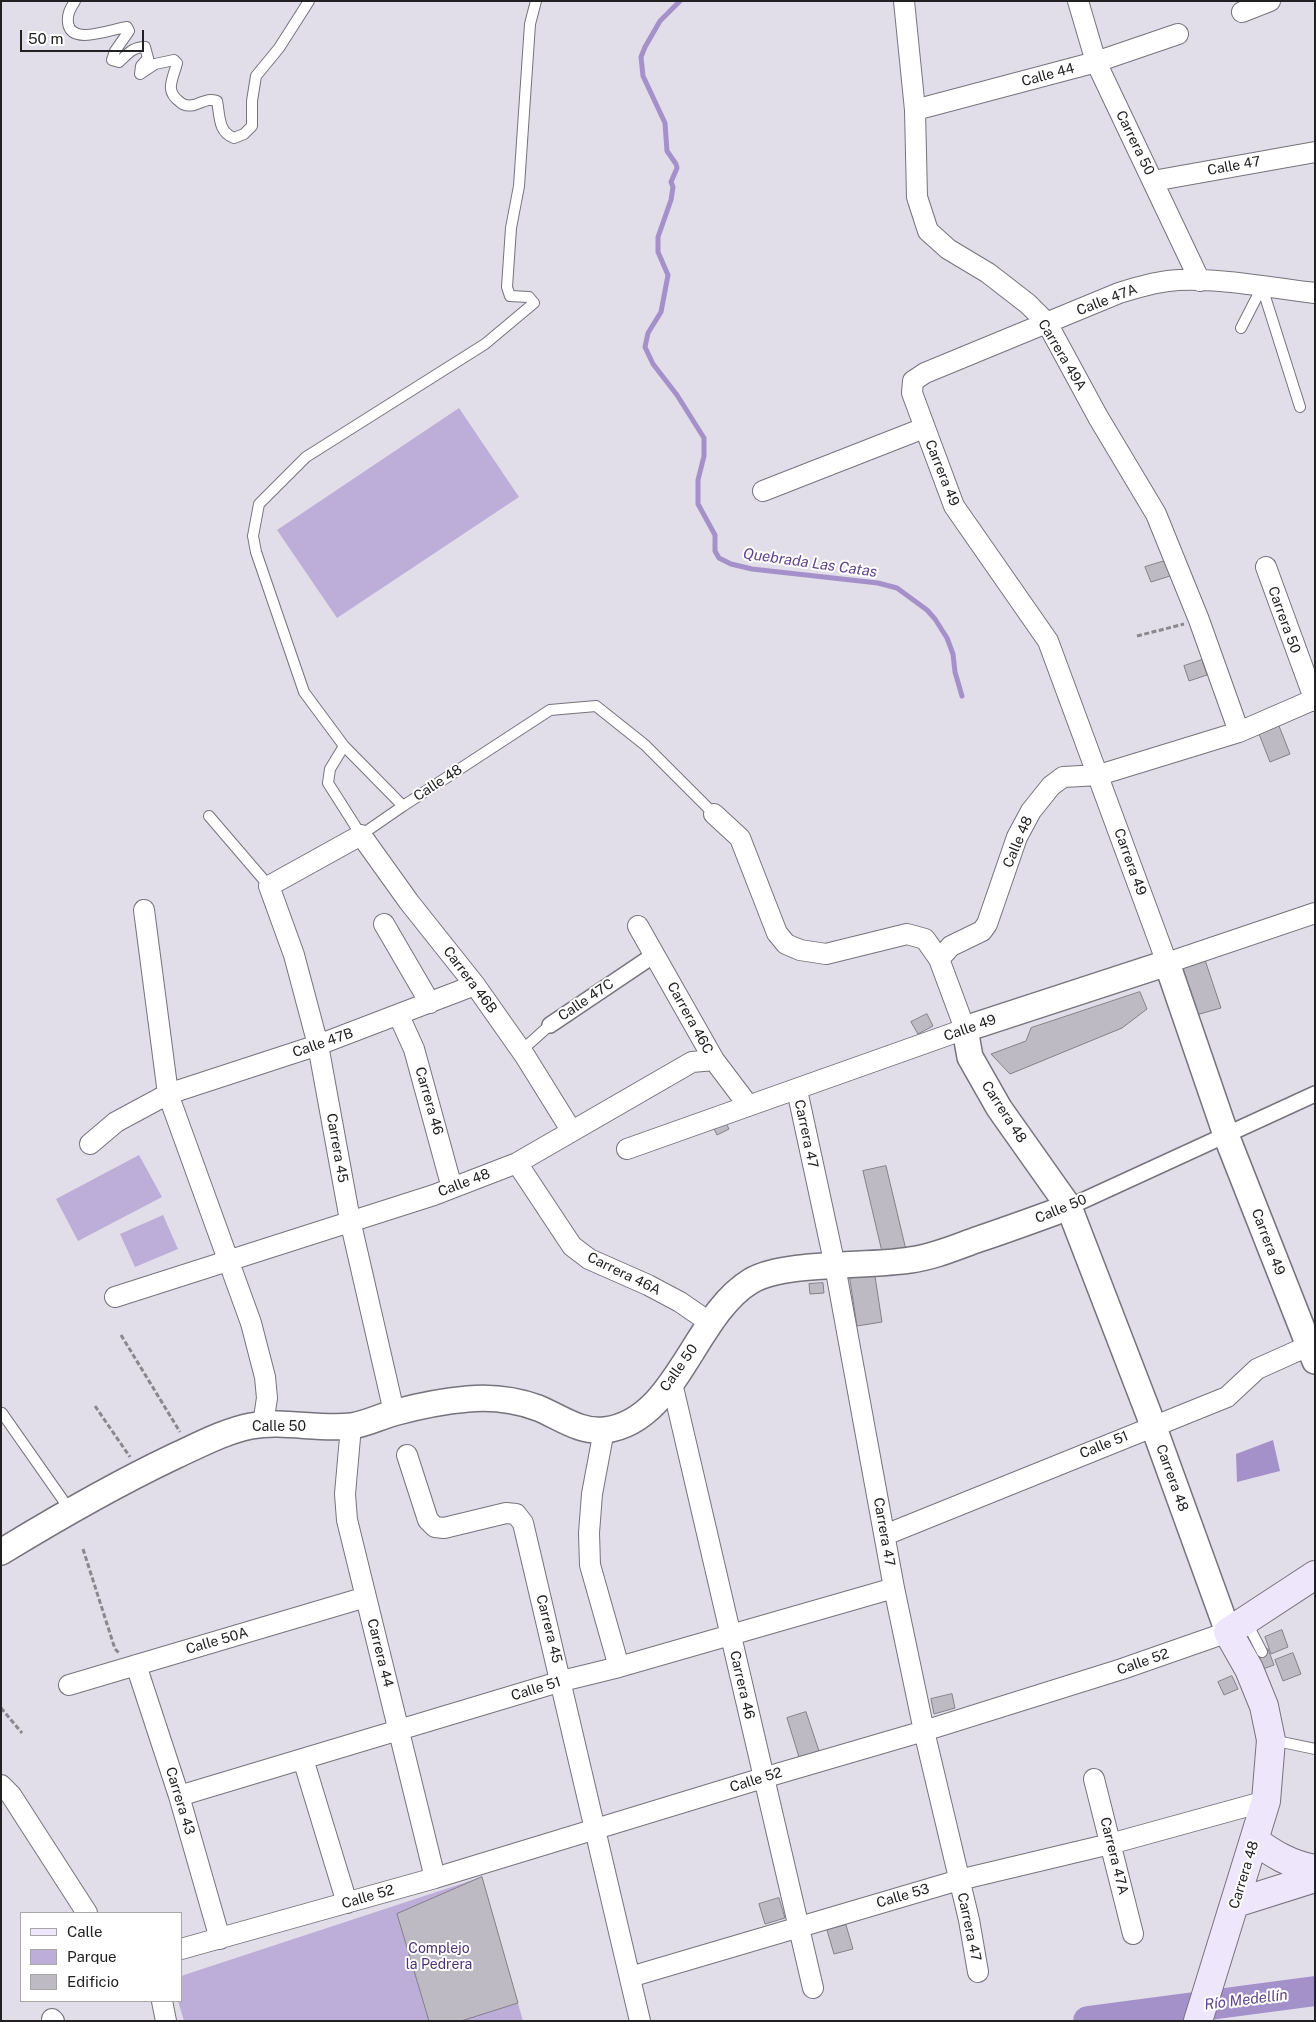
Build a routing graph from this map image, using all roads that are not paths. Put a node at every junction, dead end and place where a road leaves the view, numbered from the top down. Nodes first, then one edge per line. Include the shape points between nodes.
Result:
1 (75, 1) edge
2 (309, 1) edge
3 (536, 1) edge
4 (904, 1) edge
5 (1078, 1) edge
6 (1270, 1) edge
7 (1242, 12) dead end
8 (1178, 34) dead end
9 (1096, 62) junction
10 (915, 110) junction
11 (1315, 152) edge
12 (1153, 181) junction
13 (1200, 281) junction
14 (1262, 287) junction
15 (1315, 293) edge
16 (1047, 323) junction
17 (1241, 328) dead end
18 (913, 381) joint
19 (1300, 407) dead end
20 (924, 428) junction
21 (764, 491) dead end
22 (1266, 567) dead end
23 (1315, 700) edge
24 (1239, 732) junction
25 (344, 746) junction
26 (1099, 775) junction
27 (403, 806) junction
28 (714, 814) joint
29 (209, 816) dead end
30 (361, 836) junction
31 (269, 886) junction
32 (144, 910) dead end
33 (1315, 914) edge
34 (384, 924) dead end
35 (638, 926) dead end
36 (654, 954) junction
37 (939, 959) junction
38 (1167, 963) junction
39 (475, 985) junction
40 (430, 1003) junction
41 (399, 1016) junction
42 (550, 1025) joint
43 (965, 1029) junction
44 (318, 1045) junction
45 (521, 1051) junction
46 (714, 1060) junction
47 (796, 1090) junction
48 (168, 1094) junction
49 (1315, 1094) edge
50 (748, 1105) junction
51 (571, 1130) junction
52 (1226, 1136) junction
53 (90, 1144) dead end
54 (627, 1149) dead end
55 (517, 1163) junction
56 (452, 1188) junction
57 (1068, 1207) junction
58 (350, 1220) junction
59 (227, 1261) junction
60 (835, 1266) junction
61 (115, 1297) dead end
62 (710, 1322) junction
63 (1313, 1350) edge
64 (672, 1383) junction
65 (394, 1412) junction
66 (2, 1413) edge
67 (263, 1424) junction
68 (1153, 1425) junction
69 (351, 1426) junction
70 (604, 1430) junction
71 (407, 1455) dead end
72 (71, 1511) junction
73 (885, 1535) junction
74 (1, 1552) edge
75 (1315, 1574) edge
76 (894, 1588) junction
77 (366, 1598) junction
78 (1237, 1626) junction
79 (731, 1634) junction
80 (136, 1665) junction
81 (619, 1667) junction
82 (562, 1681) junction
83 (69, 1685) dead end
84 (400, 1730) junction
85 (924, 1732) junction
86 (1271, 1740) junction
87 (1315, 1749) edge
88 (303, 1759) junction
89 (763, 1778) junction
90 (1094, 1779) dead end
91 (1, 1784) edge
92 (179, 1796) junction
93 (1266, 1801) junction
94 (595, 1829) junction
95 (1254, 1840) junction
96 (1110, 1844) junction
97 (1315, 1869) edge
98 (435, 1878) junction
99 (1315, 1878) edge
100 (959, 1880) junction
101 (346, 1903) junction
102 (1236, 1903) junction
103 (87, 1912) edge
104 (798, 1927) junction
105 (1133, 1934) dead end
106 (220, 1939) junction
107 (182, 1949) edge
108 (978, 1972) dead end
109 (630, 1977) junction
110 (813, 1988) dead end
111 (162, 2002) edge
112 (166, 2021) edge
113 (640, 2021) edge
114 (1198, 2021) edge

1 - 2 lane via 69,10 68,20 69,29 74,34 83,36 127,27 126,38 112,57 115,62 137,47 145,47 148,58 141,66 140,74 155,64 174,60 176,63 170,80 173,97 183,105 192,106 209,98 217,101 222,129 234,138 252,126 256,76 279,48
3 - 25 lane, Calle 48 via 530,24 519,186 511,228 507,288 510,296 529,297 534,303 485,344 306,457 259,504 253,536 256,552 304,692
4 - 10 street, Carrera 49A
5 - 9 street, Carrera 50
6 - 7 street
8 - 9 street, Calle 44
9 - 10 street, Calle 44
9 - 12 street, Carrera 50
10 - 16 street, Carrera 49A via 917,197 928,231 948,249 1028,304
11 - 12 street, Calle 47
12 - 13 street, Carrera 50
13 - 14 street, Calle 47A
13 - 16 street, Calle 47A via 1169,281 1138,287
14 - 15 street, Calle 47A
14 - 17 lane
14 - 19 lane
16 - 18 street, Calle 47A
16 - 24 street, Carrera 49A via 1156,514
18 - 20 street, Carrera 49 via 912,393
20 - 21 street
20 - 26 street, Carrera 49 via 954,506 1048,641
22 - 23 street, Carrera 50 via 1287,632
23 - 24 street, Calle 48
24 - 26 street, Calle 48
25 - 27 lane, Calle 48
25 - 30 lane via 330,769 328,783
26 - 37 street, Calle 48 via 1063,777 1051,786 1031,811 1017,837 987,924 982,931 951,946
26 - 38 street, Carrera 49
27 - 28 lane, Calle 48 via 550,710 596,706 646,745
27 - 30 lane
28 - 37 street via 740,838 777,932 786,944 826,954 907,934 925,939
29 - 31 lane
30 - 31 street
30 - 39 street, Carrera 46B
31 - 44 street, Carrera 45 via 294,955
32 - 48 street
33 - 38 street, Calle 49
34 - 40 street
35 - 36 street, Carrera 46C
36 - 42 street, Calle 47C
36 - 46 street, Carrera 46C
37 - 43 street, Carrera 48
38 - 43 street, Calle 49
38 - 52 street, Carrera 49
39 - 40 street, Calle 47B
39 - 45 street, Carrera 46B
40 - 41 street, Calle 47B
41 - 44 street, Calle 47B
41 - 56 street, Carrera 46 via 414,1049
42 - 45 lane, Calle 47C
43 - 47 street, Calle 49
43 - 57 street, Carrera 48 via 970,1057 999,1108
44 - 48 street, Calle 47B
44 - 58 street, Carrera 45
45 - 51 street, Carrera 46B
46 - 50 street, Carrera 46C
46 - 51 street, Calle 48 via 692,1062
47 - 50 street, Calle 49
47 - 60 street, Carrera 47
48 - 53 street, Calle 47B via 116,1122
48 - 59 street
49 - 52 street, Calle 50
50 - 54 street, Calle 49
51 - 55 street, Calle 48
52 - 57 street, Calle 50
52 - 63 street, Carrera 49
55 - 56 street, Calle 48
55 - 62 street, Carrera 46A via 572,1246 588,1259 648,1285
56 - 58 street, Calle 48
57 - 60 street, Calle 50 via 938,1253 910,1260
57 - 68 street, Carrera 48
58 - 59 street, Calle 48
58 - 65 street, Carrera 45
59 - 61 street, Calle 48
59 - 67 street via 251,1323 265,1377 267,1398
60 - 62 street, Calle 50 via 776,1271 752,1280 730,1298
60 - 73 street, Carrera 47
62 - 64 street, Calle 50
63 - 68 street, Calle 51 via 1257,1369 1227,1397
64 - 70 street, Calle 50 via 647,1410 626,1424
64 - 79 street, Carrera 46
65 - 69 street, Calle 50 via 374,1422
65 - 70 street, Calle 50 via 468,1399 506,1399 537,1408 580,1428
66 - 72 lane
67 - 69 street, Calle 50 via 325,1428
67 - 72 street, Calle 50 via 194,1447
68 - 73 street, Calle 51
68 - 78 street, Carrera 48
69 - 77 street, Carrera 44 via 344,1494
70 - 81 street via 592,1494 590,1566
71 - 82 street, Carrera 45 via 428,1520 435,1527 444,1528 506,1513 516,1514 523,1523
72 - 74 street, Calle 50
73 - 76 street, Carrera 47
75 - 78 main road, Calle 52
76 - 79 street, Calle 51
76 - 85 street, Carrera 47
77 - 80 street, Calle 50A
77 - 84 street, Carrera 44
78 - 85 street, Calle 52 via 1122,1669
78 - 86 main road, Carrera 48 via 1256,1662
79 - 81 street, Calle 51
79 - 89 street, Carrera 46
80 - 83 street, Calle 50A
80 - 92 street, Carrera 43
81 - 82 street, Calle 51
82 - 84 street, Calle 51
82 - 94 street, Carrera 45
84 - 88 street, Calle 51
84 - 98 street, Carrera 44
85 - 89 street, Calle 52
85 - 100 street, Carrera 47
86 - 87 lane
86 - 93 main road, Carrera 48
88 - 92 street, Calle 51
88 - 101 street
89 - 94 street, Calle 52
89 - 104 street, Carrera 46
90 - 96 street, Carrera 47A
91 - 103 street
92 - 106 street, Carrera 43
93 - 95 main road, Carrera 48
93 - 96 street, Calle 53
94 - 98 street, Calle 52
94 - 109 street, Carrera 45
95 - 97 main road via 1288,1862
95 - 102 main road, Carrera 48
96 - 100 street, Calle 53
96 - 105 street, Carrera 47A
98 - 101 street, Calle 52
99 - 102 main road
100 - 104 street, Calle 53
100 - 108 street, Carrera 47
101 - 106 street, Calle 52
102 - 114 main road, Carrera 48
104 - 109 street, Calle 53
104 - 110 street, Carrera 46
106 - 107 street, Calle 52
109 - 113 street, Carrera 45
111 - 112 street

